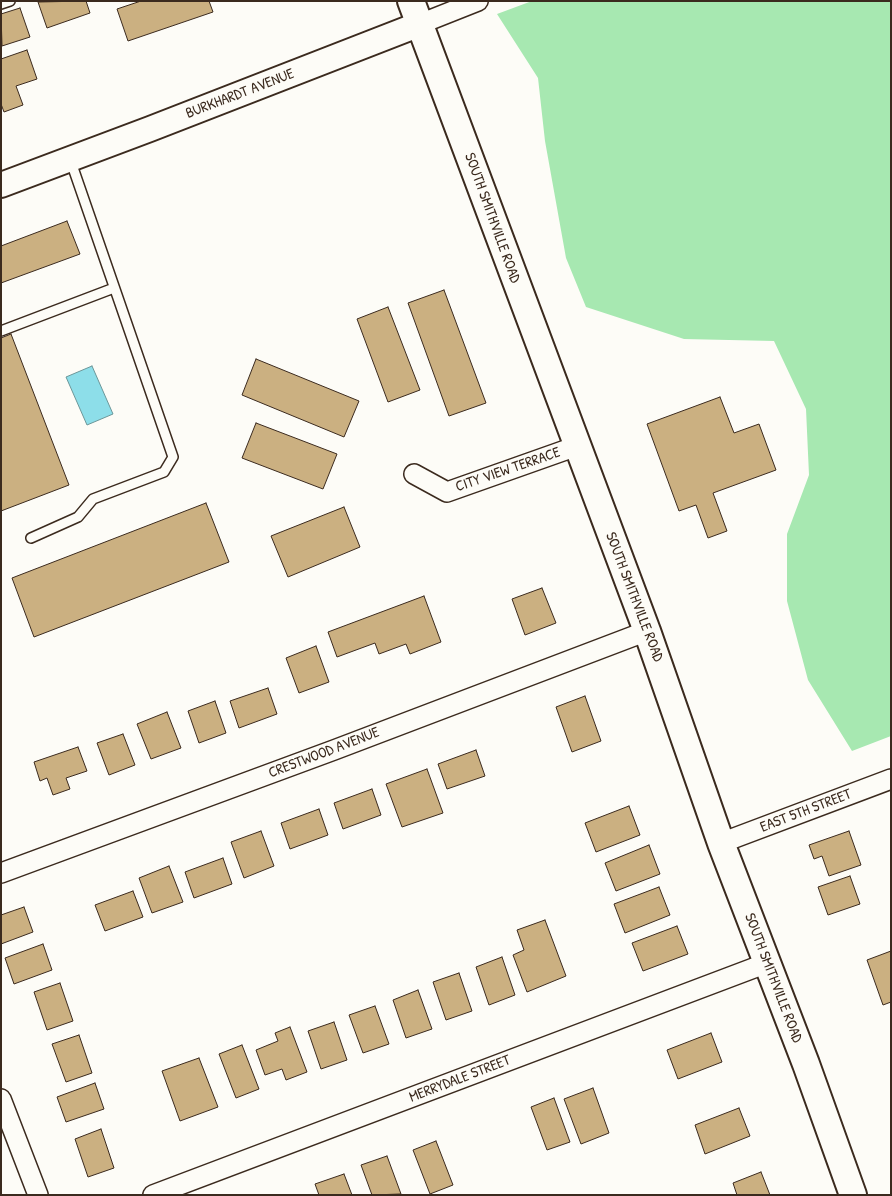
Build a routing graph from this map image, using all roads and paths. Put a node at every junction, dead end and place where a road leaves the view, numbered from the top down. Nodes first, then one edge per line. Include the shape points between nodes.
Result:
1 (10, 1) edge
2 (478, 1) edge
3 (1, 4) edge
4 (415, 12) edge
5 (70, 159) junction
6 (1, 185) edge
7 (114, 288) junction
8 (1, 331) edge
9 (577, 446) junction
10 (414, 474) dead end
11 (31, 538) dead end
12 (647, 631) junction
13 (891, 779) edge
14 (721, 842) junction
15 (1, 873) edge
16 (767, 963) junction
17 (1, 1099) edge
18 (38, 1195) edge
19 (153, 1195) edge
20 (853, 1195) edge

1 - 3 lane
2 - 4 street, BURKHARDT AVENUE
4 - 5 street, BURKHARDT AVENUE via 150,129
4 - 9 main road, SOUTH SMITHVILLE ROAD
5 - 6 street, BURKHARDT AVENUE
5 - 7 lane
7 - 8 lane
7 - 11 lane via 173,457 164,472 93,499 78,517
9 - 10 street, CITY VIEW TERRACE via 447,492
9 - 12 main road, SOUTH SMITHVILLE ROAD
12 - 14 main road, SOUTH SMITHVILLE ROAD
12 - 15 street, CRESTWOOD AVENUE
13 - 14 street, EAST 5TH STREET
14 - 16 main road, SOUTH SMITHVILLE ROAD
16 - 19 street, MERRYDALE STREET
16 - 20 main road, SOUTH SMITHVILLE ROAD
17 - 18 street

